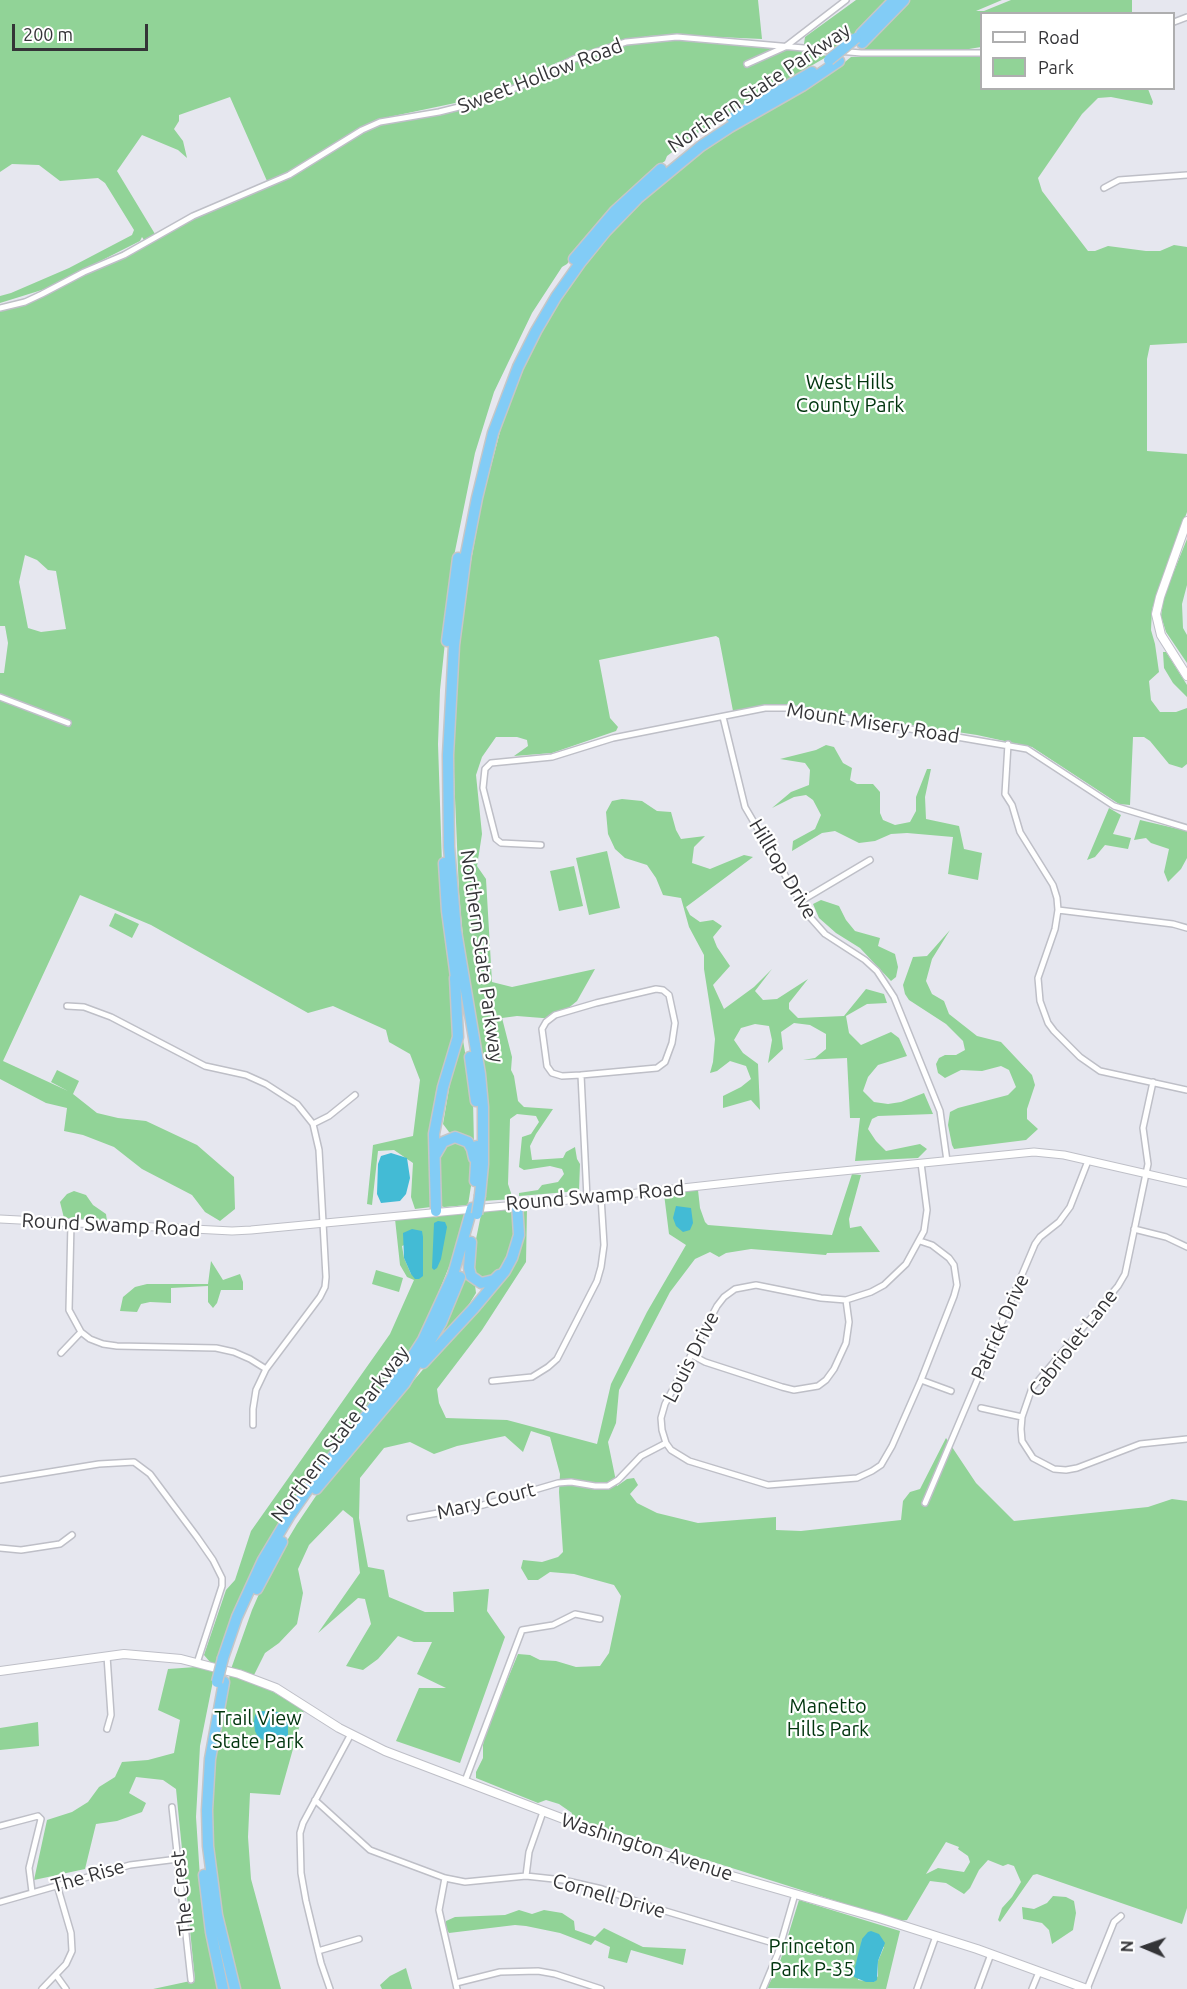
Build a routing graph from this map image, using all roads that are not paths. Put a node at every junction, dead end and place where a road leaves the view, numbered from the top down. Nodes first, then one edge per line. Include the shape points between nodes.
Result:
1 (846, 0) edge
2 (895, 0) edge
3 (904, 0) edge
4 (859, 40) junction
5 (785, 47) junction
6 (980, 53) edge
7 (834, 60) junction
8 (747, 63) dead end
9 (1187, 175) edge
10 (1104, 188) dead end
11 (0, 308) edge
12 (1187, 521) edge
13 (1187, 676) edge
14 (0, 697) edge
15 (723, 717) junction
16 (68, 723) dead end
17 (1008, 744) junction
18 (1187, 828) edge
19 (541, 845) dead end
20 (870, 860) dead end
21 (801, 901) junction
22 (1058, 910) junction
23 (1187, 928) edge
24 (454, 966) junction
25 (67, 1006) dead end
26 (581, 1075) junction
27 (1153, 1082) junction
28 (1187, 1090) edge
29 (355, 1095) dead end
30 (440, 1104) junction
31 (313, 1124) junction
32 (455, 1137) junction
33 (947, 1161) junction
34 (1088, 1161) junction
35 (921, 1163) junction
36 (435, 1167) junction
37 (1146, 1174) junction
38 (1187, 1183) edge
39 (476, 1192) junction
40 (601, 1197) junction
41 (587, 1198) junction
42 (517, 1204) junction
43 (436, 1211) junction
44 (473, 1216) junction
45 (0, 1219) edge
46 (71, 1223) junction
47 (323, 1223) junction
48 (1134, 1229) junction
49 (920, 1241) junction
50 (471, 1242) junction
51 (1187, 1246) edge
52 (846, 1300) junction
53 (81, 1332) junction
54 (61, 1353) dead end
55 (692, 1355) junction
56 (266, 1369) junction
57 (921, 1380) junction
58 (492, 1381) dead end
59 (405, 1383) junction
60 (951, 1391) dead end
61 (981, 1408) dead end
62 (1022, 1417) junction
63 (254, 1425) dead end
64 (1187, 1439) edge
65 (666, 1443) junction
66 (0, 1480) edge
67 (925, 1503) dead end
68 (410, 1518) dead end
69 (72, 1534) dead end
70 (0, 1548) edge
71 (600, 1619) dead end
72 (106, 1656) junction
73 (225, 1662) junction
74 (197, 1663) junction
75 (0, 1671) edge
76 (220, 1682) junction
77 (107, 1730) dead end
78 (351, 1734) junction
79 (465, 1780) junction
80 (315, 1800) junction
81 (172, 1807) dead end
82 (543, 1812) junction
83 (0, 1826) edge
84 (178, 1859) junction
85 (526, 1876) junction
86 (444, 1878) junction
87 (57, 1885) junction
88 (32, 1892) junction
89 (795, 1894) junction
90 (0, 1902) edge
91 (1121, 1916) dead end
92 (936, 1936) junction
93 (359, 1939) dead end
94 (780, 1945) junction
95 (318, 1951) junction
96 (991, 1954) junction
97 (1039, 1972) junction
98 (56, 1975) junction
99 (190, 1980) dead end
100 (456, 1986) edge
101 (42, 1989) edge
102 (66, 1989) edge
103 (223, 1989) edge
104 (235, 1989) edge
105 (330, 1989) edge
106 (601, 1989) edge
107 (763, 1989) edge
108 (917, 1989) edge
109 (978, 1989) edge
110 (1032, 1989) edge
111 (1087, 1989) edge

1 - 5 street
2 - 4 highway, Northern State Parkway
3 - 4 highway, Northern State Parkway
4 - 7 highway, Northern State Parkway, bridge
5 - 6 street, Sweet Hollow Road via 861,53
5 - 8 street
5 - 11 street, Sweet Hollow Road via 677,37 626,42 574,59 483,101 380,122 289,175 193,216 124,255 26,302
7 - 24 highway, Northern State Parkway via 706,134 663,166 615,211 548,297 502,386 470,498 445,662 441,811
7 - 39 highway, Northern State Parkway via 802,86 701,146 638,198 606,231 536,331 493,433 466,554 454,645 448,755 449,847 456,931 483,1107 484,1147
9 - 10 street via 1119,180
12 - 13 main road via 1156,614 1161,635
14 - 16 street
15 - 17 street, Mount Misery Road via 749,710 788,708
15 - 19 street, Mount Misery Road via 613,738 552,757 491,763 485,769 483,788 496,839 501,843
15 - 21 street, Hilltop Drive via 745,807
17 - 18 street, Mount Misery Road via 1027,749 1114,806
17 - 22 street via 1005,794 1020,832 1053,885
20 - 21 street
21 - 33 street, Hilltop Drive via 825,934 865,960 885,981 940,1111
22 - 23 street
22 - 27 street via 1038,978 1040,1001 1048,1023 1080,1057 1100,1071
24 - 30 highway via 458,1038
24 - 39 highway, Northern State Parkway via 476,1108
25 - 31 street via 98,1011 205,1066 266,1084 297,1104
26 - 26 street via 562,1076 552,1073 547,1066 543,1029 546,1022 555,1015 656,989 669,995 675,1023 665,1062 657,1068
26 - 41 street
27 - 28 street
27 - 37 street, Cabriolet Lane via 1143,1128 1148,1155
29 - 31 street
30 - 32 highway via 441,1127
30 - 36 highway via 434,1134
31 - 47 street via 319,1150
32 - 36 highway via 441,1144
32 - 39 highway via 465,1140 472,1149
33 - 34 street, Round Swamp Road via 1034,1152
33 - 35 street, Round Swamp Road
34 - 37 street, Round Swamp Road
34 - 67 street, Patrick Drive via 1070,1208 1035,1245
35 - 40 street, Round Swamp Road
35 - 49 street, Louis Drive via 927,1210
36 - 43 highway
37 - 38 street, Round Swamp Road
37 - 48 street, Cabriolet Lane
39 - 44 highway, Northern State Parkway
40 - 41 street, Round Swamp Road
40 - 58 street via 601,1267 557,1359 532,1377
41 - 42 street, Round Swamp Road
42 - 43 street, Round Swamp Road
42 - 50 highway via 514,1247 494,1280 481,1283 471,1276
42 - 59 highway via 519,1235 505,1271
43 - 47 street, Round Swamp Road
44 - 50 highway, Northern State Parkway
44 - 73 highway, Northern State Parkway via 453,1275 423,1340 404,1371 321,1471 290,1515 263,1560 237,1617
45 - 46 street, Round Swamp Road
46 - 47 street, Round Swamp Road via 232,1231
46 - 53 street via 69,1310
47 - 56 street via 325,1287
48 - 51 street
48 - 62 street, Cabriolet Lane via 1125,1274 1118,1286 1032,1388
49 - 52 street, Louis Drive via 895,1276 870,1292
49 - 57 street via 949,1258 957,1285
50 - 59 highway, Northern State Parkway via 441,1323
52 - 55 street, Louis Drive via 756,1285 735,1290 717,1306
52 - 55 street via 846,1343 834,1368 818,1386 794,1390
53 - 54 street
53 - 56 street via 90,1339 117,1346 216,1348 234,1352
55 - 65 street, Louis Drive via 665,1404 661,1418
56 - 63 street via 256,1390
57 - 60 street, Patrick Drive
57 - 65 street via 887,1456 872,1472 857,1478 768,1485 689,1461
59 - 73 highway, Northern State Parkway via 319,1486 283,1539
61 - 62 street, Patrick Drive
62 - 64 street, Cabriolet Lane via 1022,1441 1027,1450 1033,1458 1054,1469 1077,1468 1140,1444
65 - 68 street, Mary Court via 641,1456 608,1486 561,1482 483,1506
66 - 74 street via 134,1462 150,1474 222,1578
69 - 70 street via 60,1544 21,1550
71 - 79 street via 576,1614 558,1623 522,1630
72 - 74 main road, Washington Avenue via 137,1655
72 - 75 main road, Washington Avenue
72 - 77 street via 111,1715
73 - 74 main road, Washington Avenue
73 - 76 highway, Northern State Parkway, bridge
73 - 78 main road, Washington Avenue
76 - 103 highway, Northern State Parkway via 205,1741 200,1813 203,1870
76 - 104 highway, Northern State Parkway via 210,1759 208,1834 217,1915
78 - 79 main road, Washington Avenue via 385,1751
78 - 80 street
79 - 82 main road, Washington Avenue
80 - 86 street, Cornell Drive via 370,1850
80 - 95 street via 303,1823 299,1844 306,1901
81 - 84 street, The Crest
82 - 85 street via 529,1852
82 - 89 main road, Washington Avenue via 657,1853
83 - 88 street via 38,1816 41,1819 29,1868
84 - 87 street, The Rise via 130,1864
84 - 99 street, The Crest
85 - 86 street, Cornell Drive via 465,1882
85 - 94 street, Cornell Drive via 579,1883
86 - 100 street via 439,1910
87 - 88 street, The Rise
87 - 98 street via 72,1944 69,1959
88 - 90 street, The Rise
89 - 92 main road, Washington Avenue
89 - 94 street
91 - 111 street, Washington Avenue via 1114,1922
92 - 96 main road, Washington Avenue
92 - 108 street
93 - 95 street
94 - 107 street
95 - 105 street
96 - 97 main road, Washington Avenue
96 - 109 street
97 - 110 street
97 - 111 main road, Washington Avenue
98 - 101 street
98 - 102 street
100 - 106 street via 500,1972 538,1971

